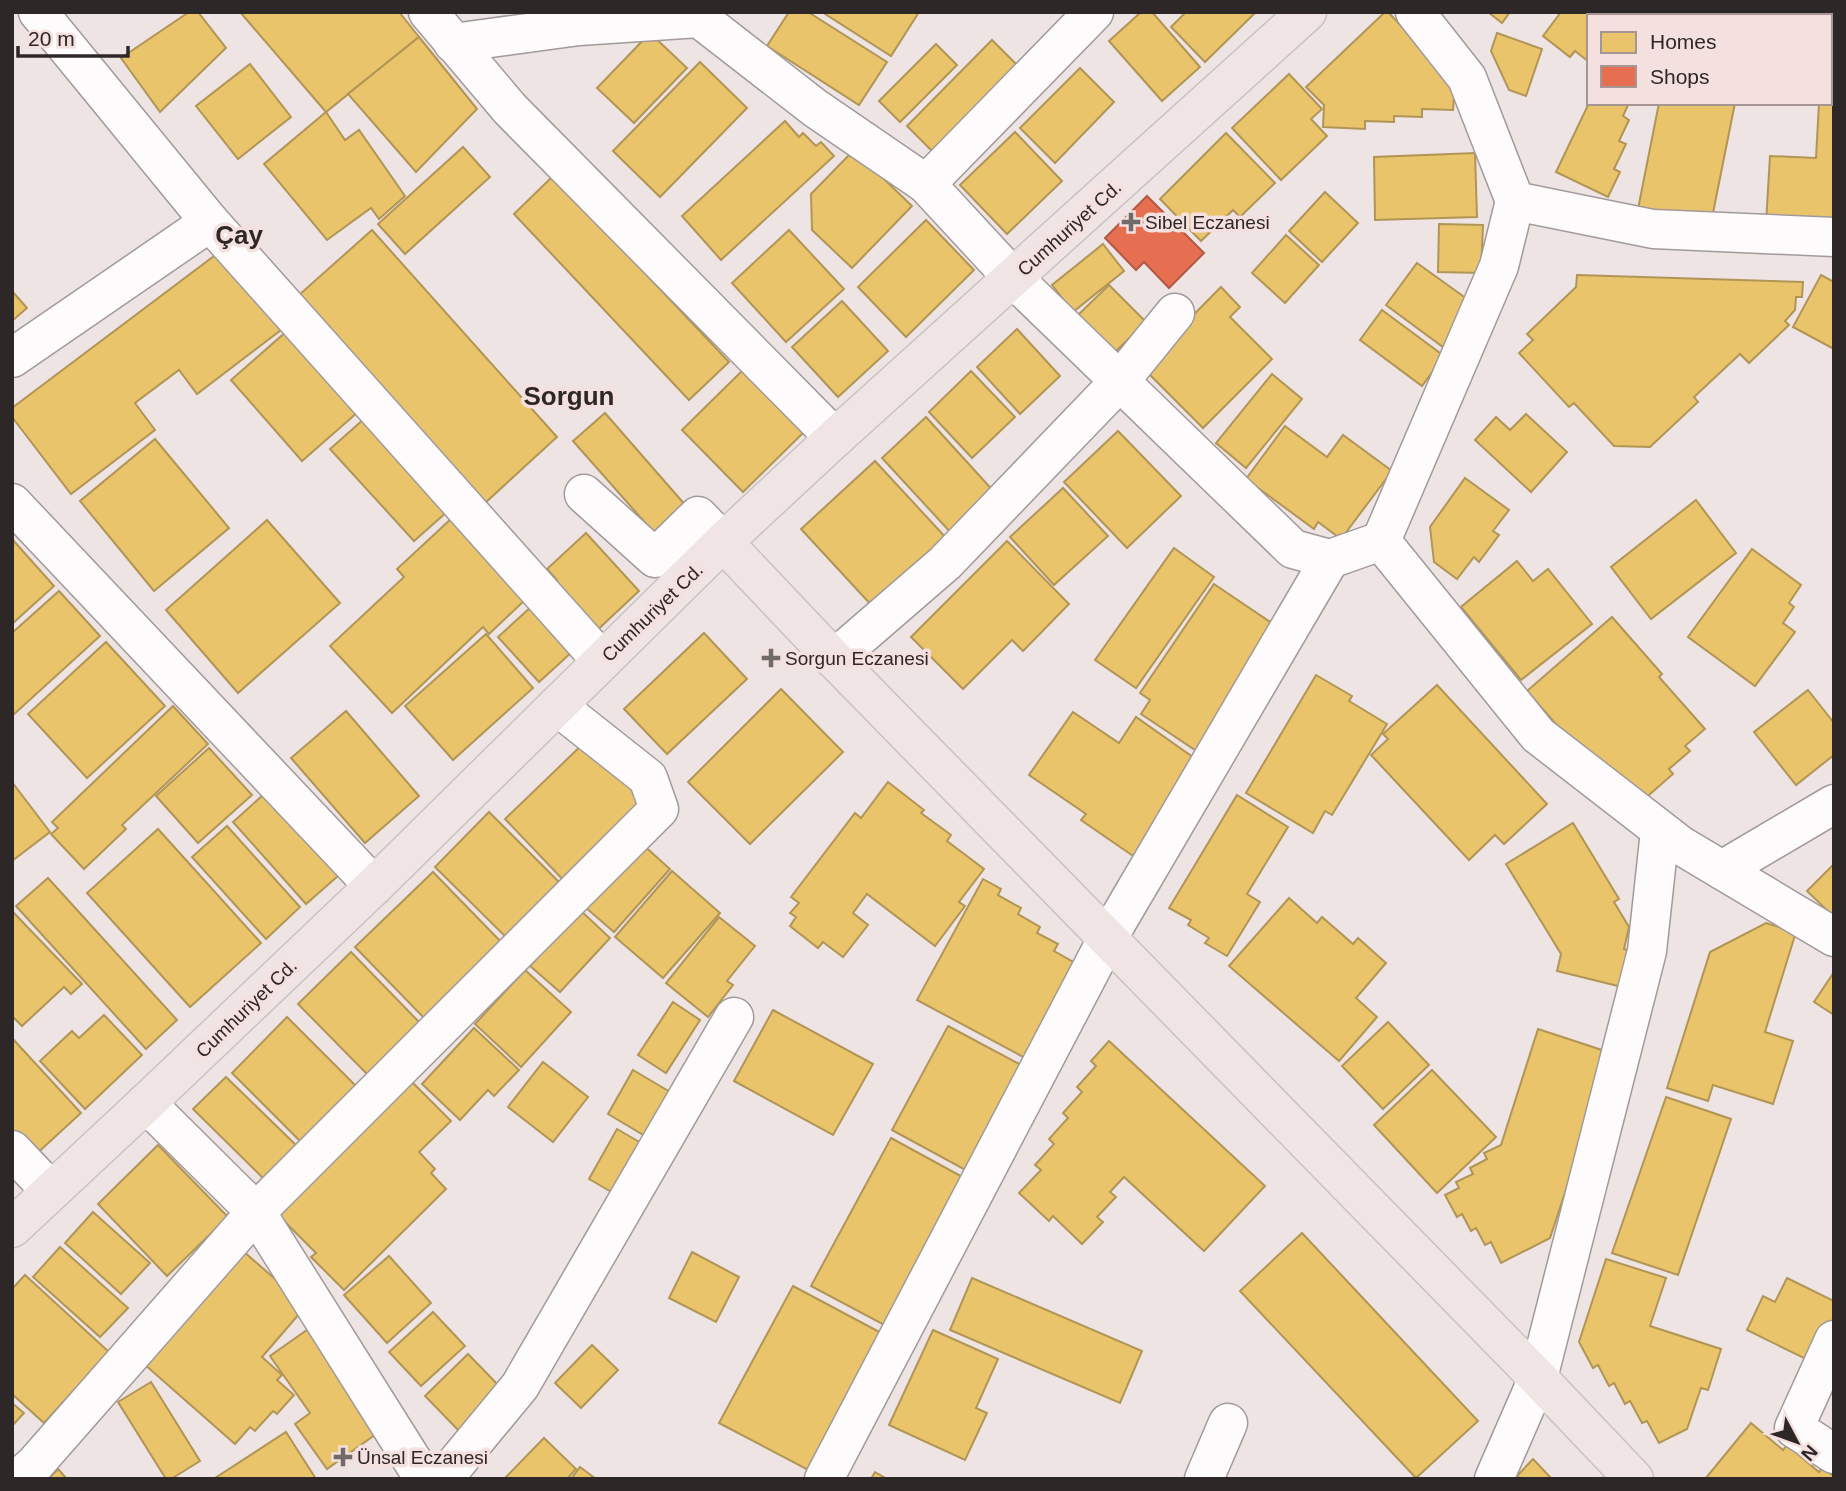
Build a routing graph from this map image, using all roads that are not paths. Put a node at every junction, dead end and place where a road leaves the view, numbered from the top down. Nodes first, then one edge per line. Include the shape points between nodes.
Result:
1 (38, 12) edge
2 (428, 12) edge
3 (1094, 12) edge
4 (1307, 12) edge
5 (1415, 12) edge
6 (701, 15) edge
7 (453, 43) junction
8 (926, 184) junction
9 (1514, 201) junction
10 (210, 222) junction
11 (1834, 237) edge
12 (1013, 278) junction
13 (1175, 313) dead end
14 (12, 358) edge
15 (1119, 382) junction
16 (835, 438) junction
17 (584, 494) dead end
18 (12, 503) edge
19 (1381, 541) junction
20 (723, 542) junction
21 (1330, 559) junction
22 (834, 659) junction
23 (602, 661) junction
24 (557, 706) junction
25 (1834, 804) edge
26 (1660, 831) junction
27 (1722, 870) junction
28 (374, 886) junction
29 (1834, 937) edge
30 (1107, 939) junction
31 (734, 1017) dead end
32 (146, 1103) junction
33 (12, 1150) edge
34 (51, 1191) junction
35 (256, 1212) junction
36 (12, 1228) edge
37 (1834, 1340) edge
38 (1538, 1378) junction
39 (1228, 1423) dead end
40 (1834, 1454) edge
41 (18, 1479) edge
42 (424, 1479) edge
43 (443, 1479) edge
44 (824, 1479) edge
45 (1203, 1479) edge
46 (1494, 1479) edge
47 (1634, 1479) edge

1 - 10 street
2 - 7 street
3 - 8 street
4 - 12 main road, Cumhuriyet Cd.
5 - 9 street via 1467,78
6 - 7 street
6 - 8 street via 815,108
7 - 16 street via 510,109
8 - 12 street
9 - 11 street via 1653,229
9 - 19 street via 1499,266
10 - 14 street
10 - 23 street
12 - 15 street
12 - 16 main road, Cumhuriyet Cd.
13 - 15 street
15 - 21 street via 1293,549
15 - 22 street via 945,563
16 - 20 main road, Cumhuriyet Cd.
17 - 20 street via 655,558 698,516
18 - 28 street
19 - 21 street
19 - 26 street via 1538,735
20 - 22 main road
20 - 23 main road, Cumhuriyet Cd.
21 - 30 street
22 - 30 main road
23 - 24 main road, Cumhuriyet Cd.
24 - 28 main road, Cumhuriyet Cd.
24 - 35 street via 648,778 659,809
25 - 27 street
26 - 27 street
26 - 38 street via 1647,951
27 - 29 street
28 - 32 main road, Cumhuriyet Cd.
30 - 38 main road
30 - 44 street
31 - 43 street via 520,1386
32 - 34 main road, Cumhuriyet Cd.
32 - 35 street
33 - 34 street
34 - 36 main road, Cumhuriyet Cd.
35 - 41 street
35 - 42 street
37 - 40 street via 1794,1428
38 - 46 street
38 - 47 main road
39 - 45 street

